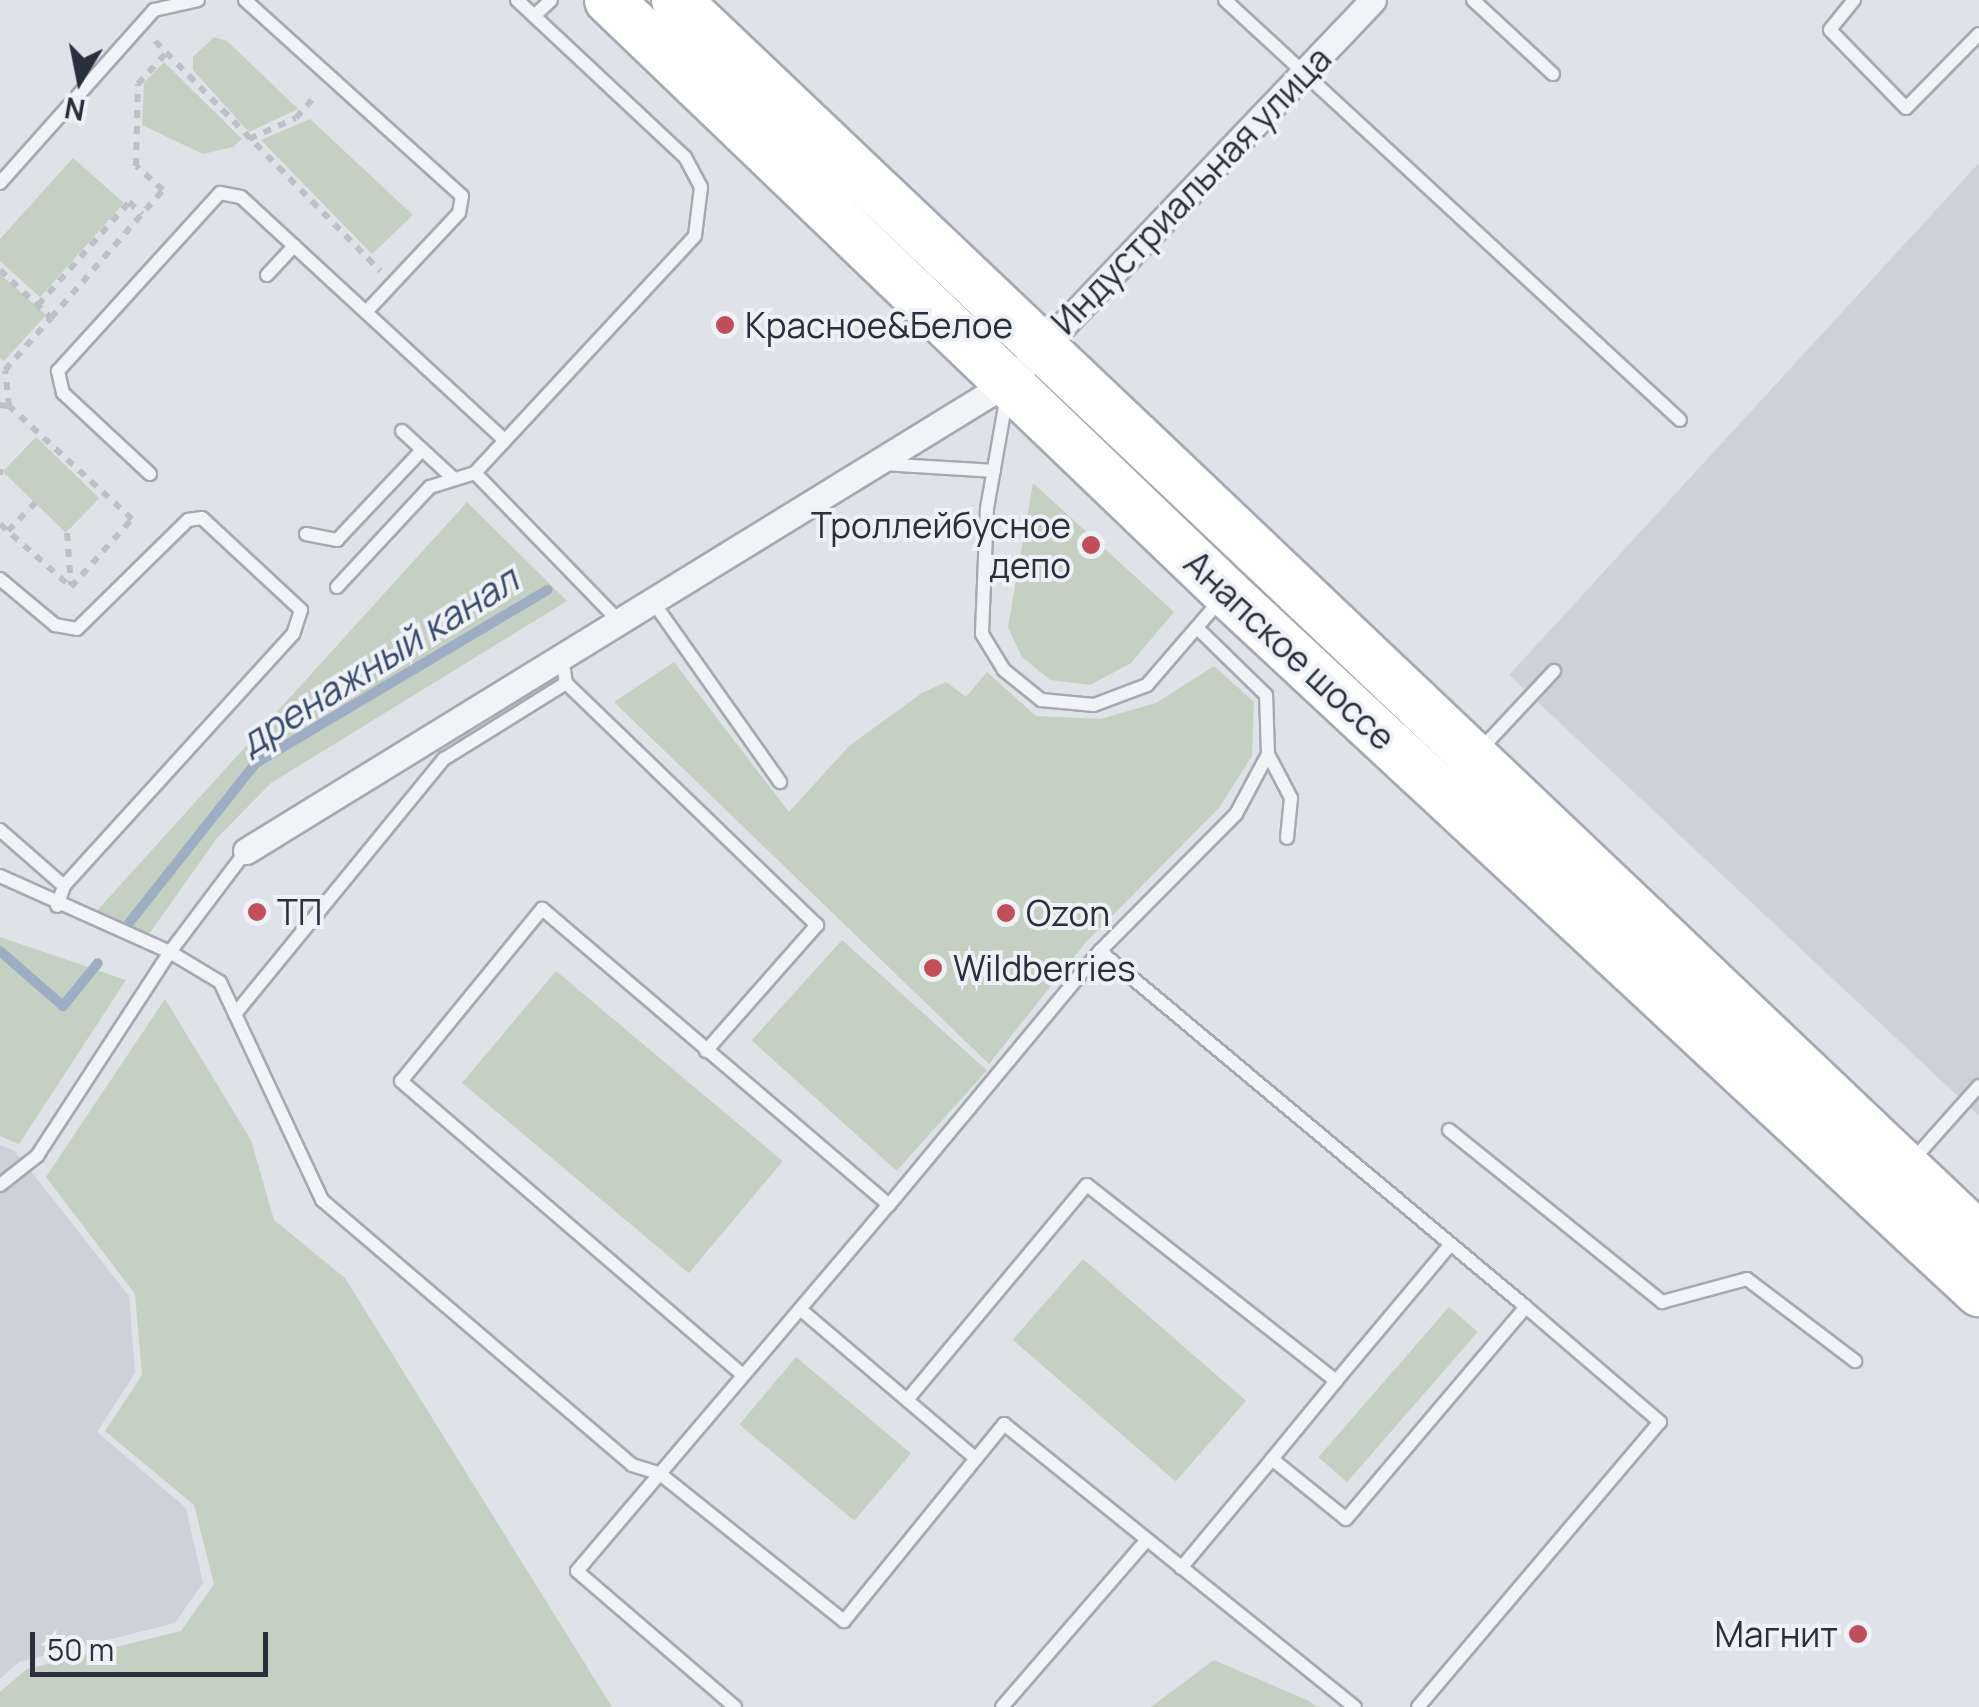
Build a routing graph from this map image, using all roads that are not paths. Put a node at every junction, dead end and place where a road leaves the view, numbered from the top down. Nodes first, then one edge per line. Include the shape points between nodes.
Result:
1 (198, 0) edge
2 (245, 0) edge
3 (517, 0) edge
4 (551, 0) edge
5 (609, 0) edge
6 (676, 0) edge
7 (1224, 0) edge
8 (1372, 0) edge
9 (1472, 0) edge
10 (1854, 0) edge
11 (152, 5) edge
12 (534, 16) junction
13 (1979, 34) edge
14 (1303, 73) junction
15 (1552, 74) dead end
16 (0, 183) edge
17 (294, 246) junction
18 (267, 275) dead end
19 (366, 312) junction
20 (1024, 365) junction
21 (1680, 420) dead end
22 (402, 431) dead end
23 (504, 441) junction
24 (422, 450) junction
25 (875, 463) junction
26 (994, 471) junction
27 (150, 474) dead end
28 (475, 474) junction
29 (454, 480) junction
30 (306, 534) dead end
31 (0, 579) edge
32 (336, 587) dead end
33 (652, 599) junction
34 (1212, 610) junction
35 (618, 620) junction
36 (561, 654) junction
37 (1554, 671) dead end
38 (566, 684) junction
39 (1268, 754) junction
40 (1457, 774) junction
41 (780, 782) dead end
42 (0, 830) edge
43 (1287, 838) dead end
44 (246, 851) joint
45 (0, 876) edge
46 (64, 886) junction
47 (57, 906) junction
48 (170, 952) junction
49 (1100, 952) junction
50 (235, 1014) junction
51 (706, 1051) junction
52 (1979, 1086) edge
53 (1449, 1130) dead end
54 (1892, 1182) junction
55 (0, 1185) edge
56 (889, 1205) junction
57 (1979, 1238) edge
58 (1450, 1245) junction
59 (1979, 1292) edge
60 (1526, 1307) junction
61 (800, 1309) junction
62 (1855, 1361) dead end
63 (744, 1375) junction
64 (1336, 1381) junction
65 (907, 1400) junction
66 (976, 1458) junction
67 (1272, 1459) junction
68 (659, 1472) junction
69 (1146, 1540) junction
70 (1181, 1568) junction
71 (735, 1707) edge
72 (1002, 1707) edge
73 (1355, 1707) edge
74 (1418, 1707) edge

1 - 11 lane
2 - 19 lane via 462,196 459,213
3 - 12 lane
4 - 12 lane
5 - 20 highway, Анапское шоссе
6 - 20 highway, Анапское шоссе
7 - 14 lane
8 - 14 street, Индустриальная улица
9 - 15 lane
10 - 13 lane via 1830,30 1906,108
11 - 16 lane
12 - 23 lane via 685,157 702,211 695,236
14 - 20 street, Индустриальная улица
14 - 21 lane
17 - 18 lane
17 - 19 lane
17 - 27 lane via 241,197 220,193 62,360 63,393
19 - 23 lane
20 - 25 street, Индустриальная улица
20 - 26 lane
20 - 34 highway, Анапское шоссе
20 - 40 highway, Анапское шоссе
22 - 24 lane
23 - 28 lane
24 - 29 lane
24 - 30 lane via 342,536
25 - 26 lane
25 - 33 street, Индустриальная улица
26 - 34 lane via 982,634 1004,670 1041,700 1094,705 1148,685
28 - 29 lane
28 - 35 lane
29 - 32 lane via 430,487
31 - 46 lane via 55,624 77,629 188,520 202,518 301,610 294,634
33 - 35 street, Индустриальная улица
33 - 41 lane
34 - 39 lane via 1266,695
34 - 40 highway, Анапское шоссе
35 - 36 street, Индустриальная улица
36 - 38 lane
36 - 44 street, Индустриальная улица
37 - 40 lane
38 - 50 lane via 444,759
38 - 51 lane via 817,925
39 - 43 lane via 1291,798
39 - 49 lane via 1236,814
40 - 54 highway, Анапское шоссе
42 - 46 lane
44 - 48 lane
45 - 47 lane
46 - 47 lane
47 - 48 lane
48 - 50 lane via 220,982
48 - 55 lane via 38,1156
49 - 56 lane
49 - 58 lane
50 - 68 lane via 322,1200 632,1465
51 - 56 lane
51 - 63 lane via 542,909 401,1081
52 - 54 lane
53 - 62 lane via 1662,1302 1747,1279
54 - 57 highway, Анапское шоссе
54 - 59 highway, Анапское шоссе
56 - 61 lane
58 - 60 lane
58 - 64 lane
60 - 67 lane via 1346,1519
60 - 74 lane via 1660,1422
61 - 63 lane
61 - 65 lane
63 - 68 lane
64 - 65 lane via 1086,1185
64 - 67 lane
65 - 66 lane
66 - 68 lane via 844,1621
66 - 69 lane via 1004,1424
67 - 70 lane
68 - 71 lane via 576,1572
69 - 70 lane
69 - 72 lane
70 - 73 lane

